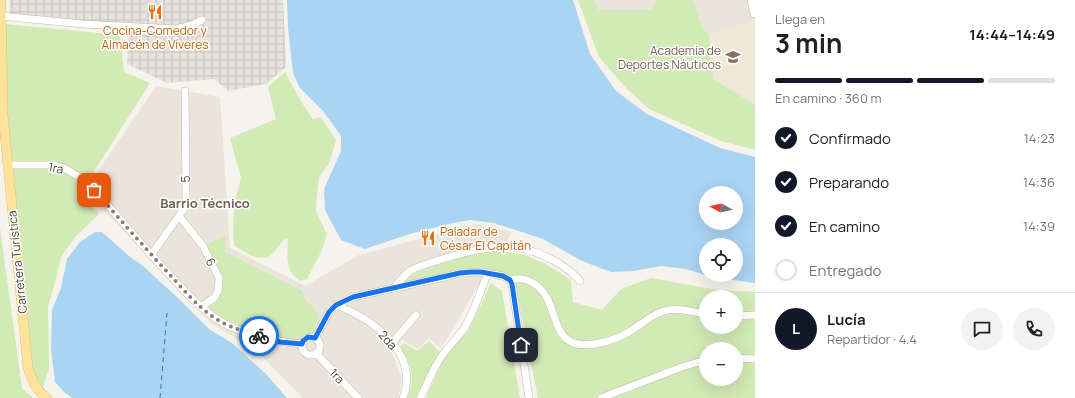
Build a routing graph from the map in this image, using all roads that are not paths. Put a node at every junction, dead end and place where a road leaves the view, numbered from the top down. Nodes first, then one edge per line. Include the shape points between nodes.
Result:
1 (1, 0) edge
2 (751, 0) edge
3 (754, 14) edge
4 (0, 16) edge
5 (202, 20) dead end
6 (185, 91) dead end
7 (7, 165) junction
8 (179, 216) junction
9 (151, 255) junction
10 (488, 273) junction
11 (510, 280) junction
12 (580, 280) dead end
13 (395, 287) junction
14 (336, 305) junction
15 (201, 307) junction
16 (699, 313) edge
17 (416, 315) dead end
18 (755, 315) edge
19 (743, 316) edge
20 (315, 338) junction
21 (392, 343) junction
22 (302, 344) junction
23 (316, 353) junction
24 (743, 358) edge
25 (755, 359) edge
26 (699, 362) edge
27 (47, 398) edge
28 (358, 398) edge
29 (403, 398) edge
30 (420, 398) edge
31 (529, 398) edge
32 (601, 398) edge

1 - 4 main road, Carretera Turística
2 - 3 street
4 - 5 street via 176,29
4 - 7 main road, Carretera Turística
6 - 8 street, 5 via 186,197 185,207
7 - 9 street, 1ra via 54,166 74,173 86,181
7 - 27 main road, Carretera Turística via 28,368 38,391
8 - 9 street, 5
8 - 15 street, 6 via 203,246 219,278 218,291 214,298
9 - 15 street, 1ra
10 - 11 street
10 - 13 street via 460,273
10 - 30 street via 463,330 438,360
11 - 16 street via 518,278 537,285 547,299 556,324 565,339 578,344 597,344 618,338 662,311 681,309
11 - 31 street
12 - 13 street via 566,267 525,248 499,247 457,255 421,266 410,271
13 - 14 street via 353,297
14 - 20 street via 329,312
14 - 21 street, 2da via 366,320
15 - 22 street, 1ra via 235,329 280,342
17 - 21 street
18 - 19 street
20 - 22 street, 1ra via 308,337
20 - 23 street via 319,347
21 - 29 street, 2da via 405,365 407,388
22 - 23 street, 1ra via 306,353
23 - 28 street, 1ra
24 - 25 street
26 - 32 street

